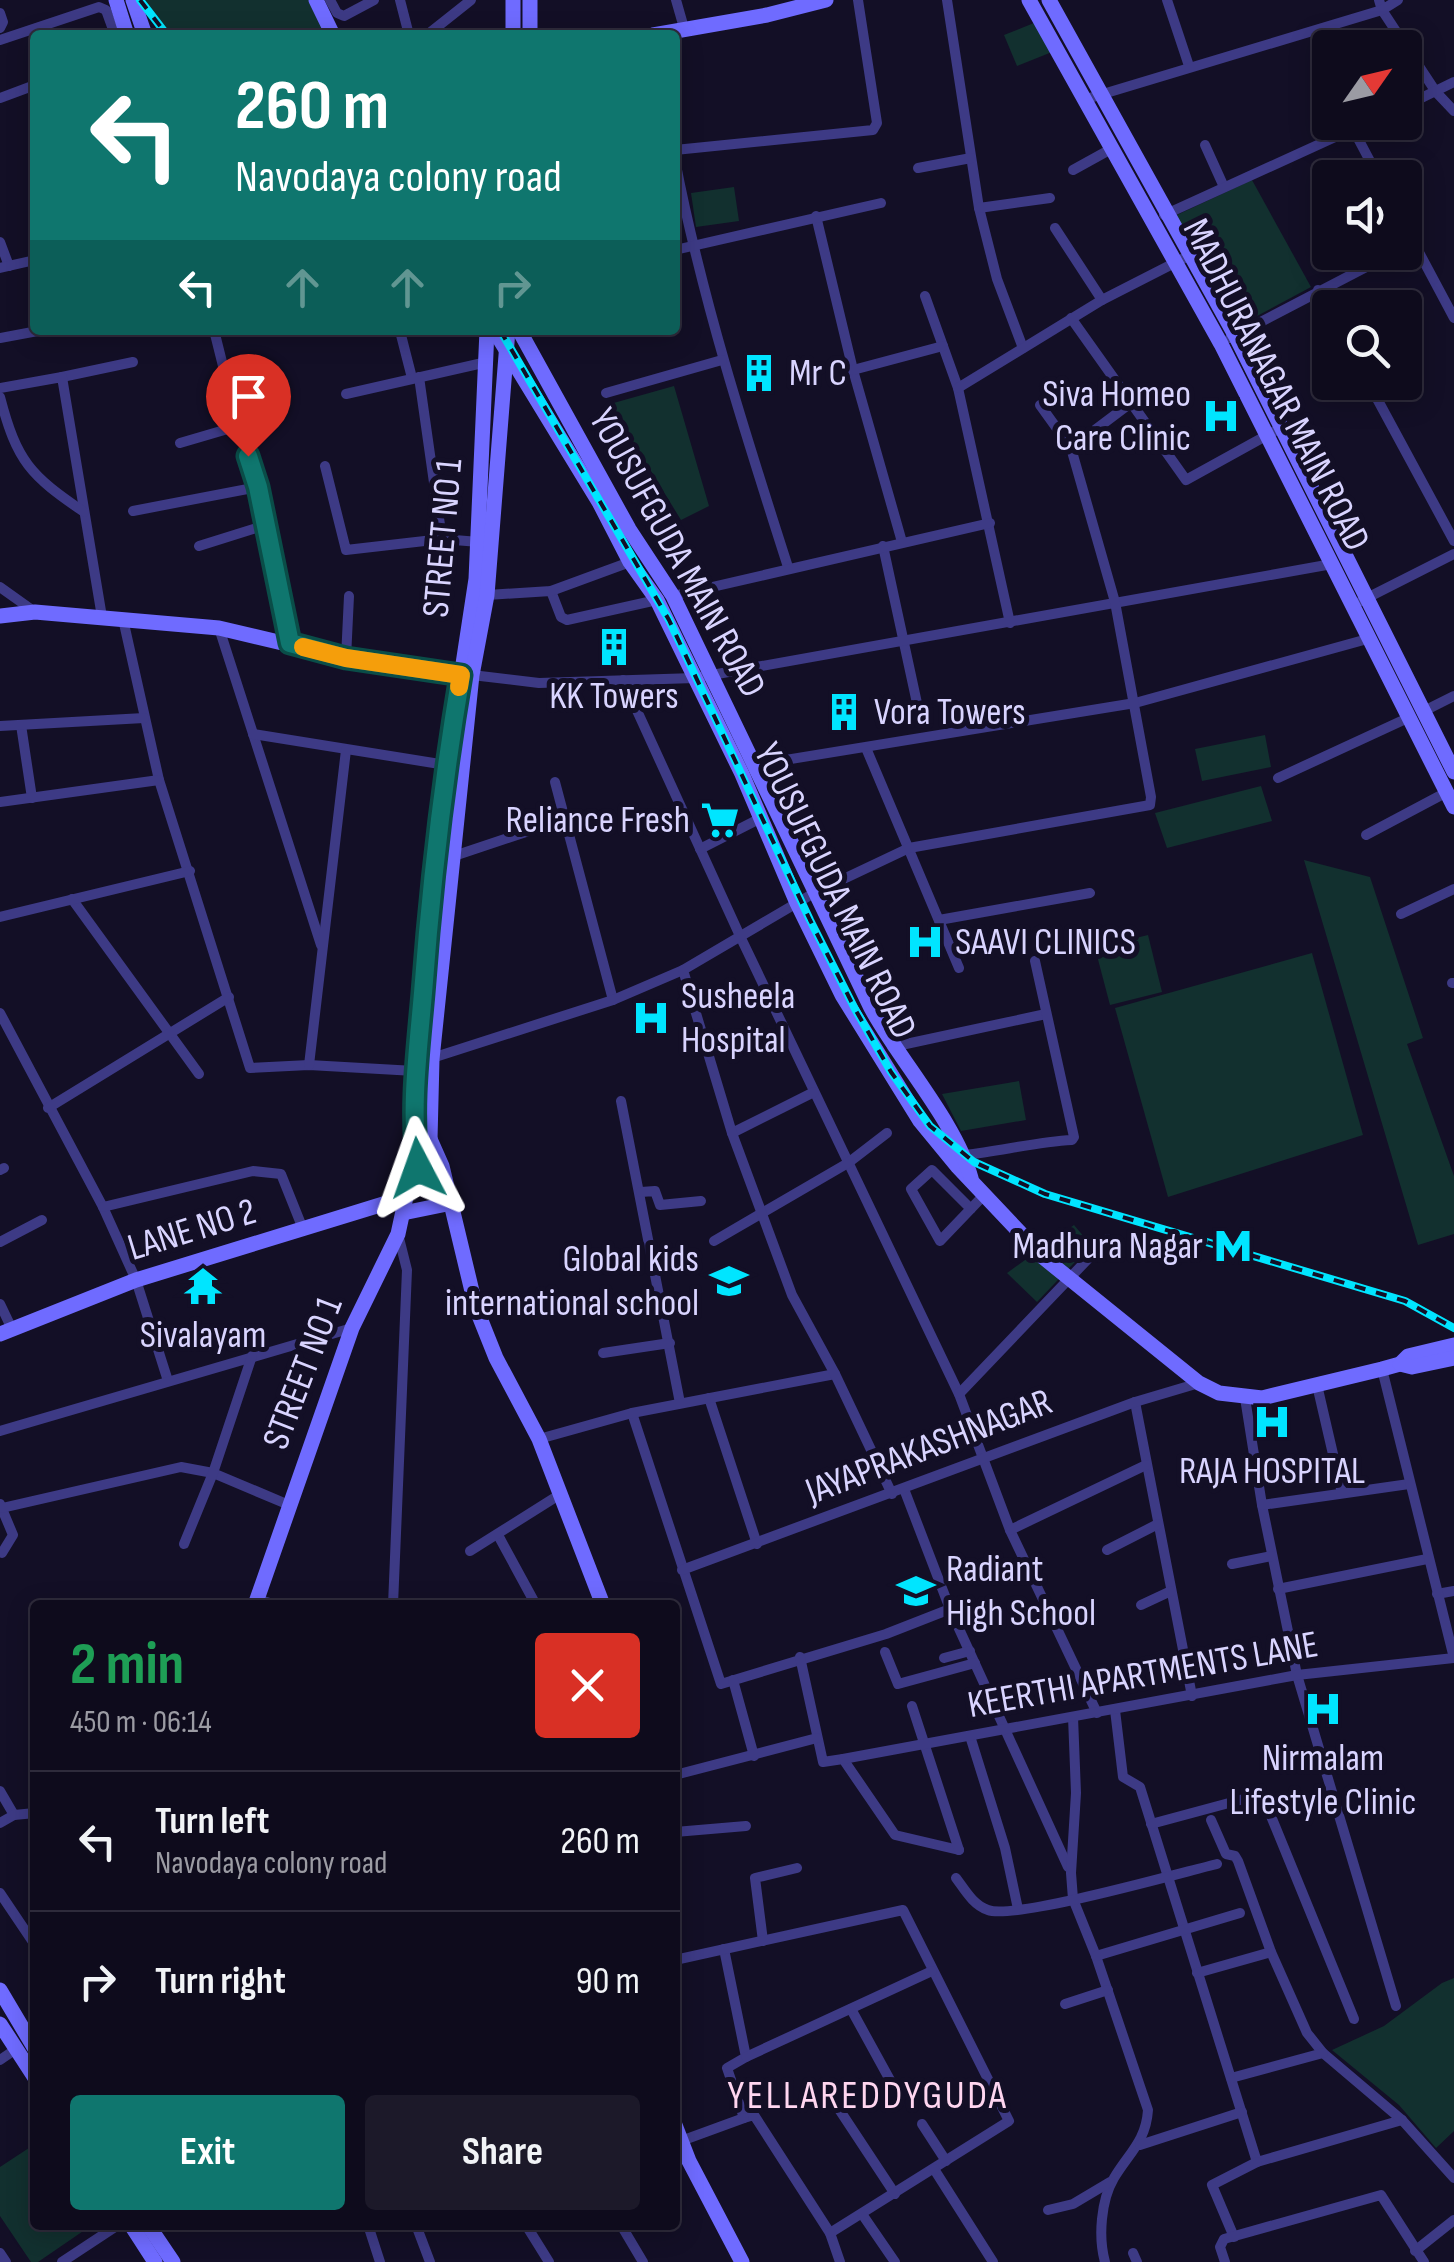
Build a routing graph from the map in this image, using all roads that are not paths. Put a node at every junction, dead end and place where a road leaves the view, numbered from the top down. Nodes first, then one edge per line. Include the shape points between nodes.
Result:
1 (116, 0) edge
2 (133, 0) edge
3 (316, 0) edge
4 (330, 0) edge
5 (374, 0) edge
6 (400, 0) edge
7 (471, 0) edge
8 (513, 0) edge
9 (530, 0) edge
10 (676, 0) edge
11 (826, 0) edge
12 (858, 0) edge
13 (947, 0) edge
14 (1029, 0) edge
15 (1049, 0) edge
16 (1168, 0) edge
17 (1398, 0) edge
18 (1380, 5) edge
19 (765, 7) edge
20 (0, 13) edge
21 (0, 28) edge
22 (684, 28) junction
23 (119, 30) edge
24 (120, 30) edge
25 (143, 30) edge
26 (330, 30) edge
27 (408, 30) edge
28 (433, 30) edge
29 (513, 30) edge
30 (530, 30) edge
31 (675, 30) edge
32 (0, 40) edge
33 (1189, 66) junction
34 (1454, 82) edge
35 (30, 87) edge
36 (1436, 92) junction
37 (1102, 94) junction
38 (0, 98) edge
39 (1422, 98) edge
40 (1083, 100) junction
41 (1454, 111) edge
42 (1328, 140) edge
43 (1204, 145) dead end
44 (680, 149) edge
45 (1111, 150) junction
46 (971, 158) junction
47 (918, 168) dead end
48 (1073, 170) dead end
49 (680, 186) edge
50 (1224, 186) junction
51 (1050, 198) dead end
52 (881, 203) dead end
53 (979, 208) junction
54 (1169, 212) junction
55 (816, 216) junction
56 (1153, 220) junction
57 (1055, 228) dead end
58 (0, 242) edge
59 (692, 247) junction
60 (680, 249) edge
61 (1192, 254) junction
62 (1175, 260) junction
63 (30, 261) edge
64 (1422, 265) edge
65 (5, 267) edge
66 (1359, 270) edge
67 (1318, 290) edge
68 (1312, 293) edge
69 (925, 296) dead end
70 (1102, 300) junction
71 (1071, 318) junction
72 (1454, 318) edge
73 (30, 332) edge
74 (215, 335) edge
75 (401, 335) dead end
76 (490, 335) edge
77 (495, 335) edge
78 (507, 335) edge
79 (522, 335) edge
80 (1236, 335) junction
81 (0, 338) edge
82 (1220, 344) junction
83 (943, 346) junction
84 (506, 348) junction
85 (1023, 348) junction
86 (722, 360) junction
87 (133, 362) dead end
88 (487, 362) junction
89 (853, 370) junction
90 (62, 377) junction
91 (416, 378) junction
92 (0, 388) edge
93 (958, 388) junction
94 (606, 393) dead end
95 (346, 394) dead end
96 (0, 397) edge
97 (1378, 400) edge
98 (1132, 402) junction
99 (1040, 405) dead end
100 (238, 426) junction
101 (1275, 431) junction
102 (180, 442) dead end
103 (1071, 448) junction
104 (325, 466) dead end
105 (258, 487) junction
106 (133, 511) dead end
107 (84, 512) junction
108 (990, 522) junction
109 (266, 526) junction
110 (442, 539) junction
111 (1454, 541) edge
112 (478, 542) junction
113 (902, 542) junction
114 (199, 546) dead end
115 (883, 546) junction
116 (1454, 554) edge
117 (630, 562) junction
118 (483, 563) junction
119 (1332, 564) junction
120 (788, 568) junction
121 (0, 586) edge
122 (551, 591) junction
123 (487, 595) junction
124 (348, 596) dead end
125 (665, 598) junction
126 (1114, 602) junction
127 (1360, 602) junction
128 (36, 612) junction
129 (0, 616) edge
130 (102, 616) junction
131 (123, 618) junction
132 (1010, 623) junction
133 (219, 628) junction
134 (1370, 638) junction
135 (902, 642) junction
136 (290, 643) junction
137 (346, 658) junction
138 (466, 675) junction
139 (703, 676) junction
140 (623, 680) junction
141 (1454, 696) edge
142 (1135, 704) junction
143 (1417, 714) junction
144 (920, 717) dead end
145 (144, 718) junction
146 (21, 725) junction
147 (0, 726) edge
148 (253, 734) junction
149 (866, 748) junction
150 (346, 750) junction
151 (446, 765) junction
152 (754, 765) junction
153 (1454, 772) edge
154 (1278, 778) dead end
155 (159, 780) junction
156 (555, 782) dead end
157 (32, 798) junction
158 (1450, 800) edge
159 (0, 802) edge
160 (761, 818) junction
161 (565, 819) junction
162 (1366, 835) dead end
163 (909, 848) junction
164 (700, 849) junction
165 (454, 856) junction
166 (190, 870) junction
167 (1454, 888) edge
168 (814, 893) junction
169 (1090, 893) dead end
170 (72, 899) junction
171 (798, 902) junction
172 (1400, 914) dead end
173 (0, 917) edge
174 (939, 920) junction
175 (740, 936) junction
176 (322, 945) junction
177 (1034, 961) dead end
178 (959, 968) dead end
179 (683, 970) junction
180 (228, 998) junction
181 (612, 1000) junction
182 (0, 1013) edge
183 (1046, 1014) junction
184 (170, 1031) junction
185 (892, 1047) junction
186 (422, 1063) junction
187 (310, 1066) junction
188 (200, 1074) dead end
189 (814, 1092) junction
190 (620, 1101) dead end
191 (48, 1108) junction
192 (732, 1133) junction
193 (886, 1133) dead end
194 (422, 1138) junction
195 (965, 1155) junction
196 (848, 1163) junction
197 (971, 1178) junction
198 (641, 1192) junction
199 (985, 1194) junction
200 (701, 1201) dead end
201 (452, 1202) junction
202 (405, 1205) junction
203 (102, 1208) junction
204 (971, 1209) junction
205 (762, 1213) junction
206 (42, 1220) dead end
207 (303, 1230) junction
208 (398, 1234) junction
209 (1106, 1239) dead end
210 (714, 1241) dead end
211 (0, 1242) edge
212 (1068, 1276) junction
213 (136, 1280) junction
214 (0, 1304) edge
215 (352, 1328) junction
216 (6, 1331) edge
217 (670, 1343) junction
218 (1454, 1345) edge
219 (603, 1353) dead end
220 (252, 1356) junction
221 (1454, 1358) edge
222 (1400, 1364) junction
223 (1382, 1369) junction
224 (835, 1374) junction
225 (168, 1381) junction
226 (1198, 1383) junction
227 (1317, 1385) junction
228 (959, 1394) junction
229 (710, 1398) junction
230 (1244, 1398) junction
231 (1135, 1402) junction
232 (680, 1403) junction
233 (632, 1413) junction
234 (0, 1430) edge
235 (539, 1439) junction
236 (982, 1460) junction
237 (1146, 1465) junction
238 (213, 1473) junction
239 (1409, 1484) junction
240 (904, 1489) junction
241 (892, 1494) junction
242 (1342, 1494) junction
243 (559, 1496) junction
244 (289, 1505) junction
245 (1262, 1505) junction
246 (1, 1506) edge
247 (1158, 1524) junction
248 (1010, 1530) junction
249 (498, 1535) junction
250 (184, 1544) dead end
251 (758, 1544) junction
252 (1107, 1550) dead end
253 (470, 1551) dead end
254 (2, 1552) edge
255 (1272, 1556) junction
256 (1428, 1559) junction
257 (1232, 1564) dead end
258 (682, 1570) junction
259 (1278, 1589) junction
260 (1171, 1591) junction
261 (1454, 1591) edge
262 (1437, 1594) junction
263 (257, 1600) edge
264 (393, 1600) edge
265 (533, 1600) edge
266 (601, 1600) edge
267 (1141, 1605) dead end
268 (950, 1609) junction
269 (885, 1652) dead end
270 (973, 1657) junction
271 (800, 1658) junction
272 (1454, 1658) edge
273 (1296, 1675) junction
274 (728, 1682) junction
275 (1192, 1696) junction
276 (912, 1706) dead end
277 (1115, 1710) junction
278 (1097, 1713) junction
279 (1073, 1716) junction
280 (1006, 1730) junction
281 (970, 1736) junction
282 (816, 1738) junction
283 (923, 1745) junction
284 (754, 1756) junction
285 (843, 1759) junction
286 (680, 1774) edge
287 (0, 1791) edge
288 (30, 1811) edge
289 (14, 1815) junction
290 (1211, 1820) dead end
291 (0, 1823) edge
292 (1151, 1824) junction
293 (746, 1826) dead end
294 (680, 1832) edge
295 (1217, 1864) dead end
296 (797, 1868) dead end
297 (1071, 1873) junction
298 (1168, 1876) junction
299 (956, 1878) dead end
300 (0, 1892) edge
301 (1073, 1899) junction
302 (1018, 1910) junction
303 (1240, 1913) dead end
304 (1184, 1928) junction
305 (30, 1937) edge
306 (763, 1941) junction
307 (724, 1950) junction
308 (1271, 1952) junction
309 (1096, 1956) junction
310 (680, 1959) edge
311 (932, 1971) junction
312 (1197, 1973) junction
313 (0, 1990) edge
314 (1108, 1990) junction
315 (1065, 2004) dead end
316 (1396, 2006) dead end
317 (851, 2009) junction
318 (1354, 2020) dead end
319 (0, 2024) edge
320 (29, 2043) edge
321 (1323, 2053) junction
322 (746, 2057) junction
323 (0, 2060) edge
324 (1231, 2078) junction
325 (890, 2080) dead end
326 (825, 2088) dead end
327 (1242, 2112) junction
328 (744, 2118) junction
329 (1402, 2120) junction
330 (922, 2124) dead end
331 (681, 2141) joint
332 (1140, 2145) junction
333 (946, 2162) junction
334 (1257, 2162) junction
335 (934, 2168) junction
336 (1454, 2178) edge
337 (1111, 2182) junction
338 (895, 2194) junction
339 (1048, 2210) dead end
340 (862, 2214) junction
341 (1454, 2220) edge
342 (110, 2230) edge
343 (134, 2230) edge
344 (151, 2230) edge
345 (370, 2230) edge
346 (418, 2230) edge
347 (529, 2230) edge
348 (624, 2230) edge
349 (830, 2233) junction
350 (1234, 2237) junction
351 (1416, 2251) junction
352 (0, 2254) edge
353 (6, 2262) edge
354 (62, 2262) edge
355 (155, 2262) edge
356 (173, 2262) edge
357 (380, 2262) edge
358 (430, 2262) edge
359 (549, 2262) edge
360 (643, 2262) edge
361 (742, 2262) edge
362 (840, 2262) edge
363 (895, 2262) edge
364 (992, 2262) edge
365 (1105, 2262) edge
366 (1225, 2262) edge
367 (1424, 2262) edge

1 - 24 main road
2 - 25 main road
3 - 26 main road
4 - 5 street via 344,16
6 - 27 street
7 - 28 street
8 - 29 main road
9 - 30 main road
10 - 22 street
11 - 19 main road
12 - 44 street via 873,130
13 - 46 street
14 - 40 main road, MADHURANAGAR MAIN ROAD
15 - 37 main road, MADHURANAGAR MAIN ROAD
16 - 33 street
17 - 18 street
18 - 33 street
18 - 36 street
19 - 22 main road
20 - 21 street
22 - 31 main road
23 - 32 street via 98,7
33 - 37 street
34 - 36 street
35 - 38 street
36 - 39 street
36 - 41 street
37 - 40 street
37 - 54 main road, MADHURANAGAR MAIN ROAD
40 - 45 main road, MADHURANAGAR MAIN ROAD
42 - 50 street
43 - 50 street
45 - 48 street
45 - 56 main road, MADHURANAGAR MAIN ROAD
46 - 47 street
46 - 53 street
49 - 59 street
50 - 54 street
51 - 53 street
52 - 55 street
53 - 85 street
54 - 56 street
54 - 61 main road, MADHURANAGAR MAIN ROAD
55 - 59 street
55 - 89 street
56 - 62 main road, MADHURANAGAR MAIN ROAD
57 - 70 street
58 - 65 street
59 - 60 street
59 - 86 street
61 - 62 street
61 - 80 main road, MADHURANAGAR MAIN ROAD
62 - 70 street
62 - 82 main road, MADHURANAGAR MAIN ROAD
63 - 65 street
64 - 72 street
66 - 67 street
68 - 80 street
69 - 83 street
70 - 71 street
71 - 85 street
71 - 98 street
73 - 81 street
74 - 100 street
75 - 91 street
76 - 88 main road, STREET NO 1
77 - 84 main road, YOUSUFGUDA MAIN ROAD
78 - 84 main road, STREET NO 1
79 - 125 main road, YOUSUFGUDA MAIN ROAD
80 - 82 street
80 - 101 main road, MADHURANAGAR MAIN ROAD
82 - 101 main road, MADHURANAGAR MAIN ROAD
83 - 89 street
83 - 93 street
84 - 117 main road, YOUSUFGUDA MAIN ROAD
84 - 118 main road, STREET NO 1
85 - 93 street
86 - 94 street
86 - 120 street
87 - 90 street
88 - 91 street
88 - 112 main road, STREET NO 1
89 - 113 street
90 - 92 street
90 - 107 street
91 - 95 street
91 - 110 street
93 - 108 street
96 - 107 street via 16,446 36,478
97 - 111 street
98 - 101 street via 1186,480
98 - 103 street
99 - 103 street
100 - 102 street
100 - 105 street
101 - 119 main road, MADHURANAGAR MAIN ROAD
101 - 127 main road, MADHURANAGAR MAIN ROAD
103 - 126 street
104 - 110 street via 346,550
105 - 106 street
105 - 109 street
107 - 130 street
108 - 113 street
108 - 132 street
109 - 114 street
109 - 136 street
110 - 112 street
112 - 118 main road, STREET NO 1
113 - 115 street
115 - 120 street
115 - 135 street
116 - 127 street
117 - 122 street
117 - 125 main road, YOUSUFGUDA MAIN ROAD
118 - 123 main road, STREET NO 1
118 - 138 main road, STREET NO 1
119 - 126 street
119 - 127 main road, MADHURANAGAR MAIN ROAD
120 - 125 street
121 - 128 street
122 - 123 street
122 - 125 street via 567,620
123 - 138 main road, STREET NO 1
124 - 137 street
125 - 139 main road, YOUSUFGUDA MAIN ROAD
126 - 132 street
126 - 142 street
127 - 134 main road, MADHURANAGAR MAIN ROAD
127 - 143 main road, MADHURANAGAR MAIN ROAD
128 - 129 main road
128 - 130 main road
130 - 131 main road
131 - 133 main road
131 - 145 street
132 - 135 street
133 - 136 main road
133 - 148 street
134 - 142 street
134 - 143 main road, MADHURANAGAR MAIN ROAD
135 - 139 street
135 - 144 street
136 - 137 main road
137 - 138 main road
138 - 140 street
138 - 151 main road, STREET NO 1
138 - 165 main road, STREET NO 1
139 - 140 street
139 - 152 main road, YOUSUFGUDA MAIN ROAD
139 - 160 main road, YOUSUFGUDA MAIN ROAD
140 - 164 street
141 - 143 street
142 - 149 street
142 - 163 street via 1150,806
143 - 153 main road, MADHURANAGAR MAIN ROAD
143 - 154 street
143 - 158 main road, MADHURANAGAR MAIN ROAD
145 - 146 street
145 - 155 street
146 - 147 street
146 - 157 street
148 - 150 street
148 - 176 street
149 - 152 street
149 - 163 street
150 - 151 street
150 - 176 street
151 - 186 main road, STREET NO 1 via 433,860
152 - 168 main road, YOUSUFGUDA MAIN ROAD
155 - 157 street
155 - 166 street
156 - 161 street
157 - 159 street
158 - 162 street
160 - 164 street
160 - 171 main road, YOUSUFGUDA MAIN ROAD
161 - 165 street
161 - 181 street
163 - 168 street
163 - 174 street
164 - 175 street
165 - 186 main road, STREET NO 1
166 - 170 street
166 - 180 street
167 - 172 street
168 - 171 street
168 - 185 main road, YOUSUFGUDA MAIN ROAD
169 - 174 street
170 - 173 street
170 - 184 street
171 - 175 street
171 - 197 main road, YOUSUFGUDA MAIN ROAD via 879,1058 920,1120
174 - 178 street
175 - 179 street
175 - 189 street
176 - 187 street
177 - 183 street
179 - 181 street
179 - 192 street
180 - 184 street
180 - 187 street via 250,1068
181 - 186 street
182 - 191 street
183 - 185 street
183 - 195 street via 1072,1140
184 - 188 street
184 - 191 street
185 - 195 main road, YOUSUFGUDA MAIN ROAD
186 - 187 street
186 - 194 main road, STREET NO 1
189 - 192 street
189 - 196 street
190 - 198 street
191 - 203 street
192 - 205 street
193 - 196 street
194 - 201 main road
194 - 202 main road, STREET NO 1
195 - 197 main road, YOUSUFGUDA MAIN ROAD
196 - 205 street
196 - 228 street
197 - 199 main road, YOUSUFGUDA MAIN ROAD
198 - 200 street via 655,1191 660,1205
198 - 217 street
199 - 204 street
199 - 212 main road, YOUSUFGUDA MAIN ROAD
201 - 202 main road, LANE NO 2
201 - 235 main road via 476,1308
202 - 207 main road, LANE NO 2
202 - 208 main road, STREET NO 1
203 - 207 street via 253,1171 281,1174
203 - 213 street
204 - 204 street via 940,1241 910,1189 932,1170
205 - 210 street
205 - 224 street via 792,1295
206 - 211 street
207 - 213 main road, LANE NO 2
208 - 215 main road, STREET NO 1
208 - 264 street via 407,1270
209 - 212 street
212 - 226 main road, YOUSUFGUDA MAIN ROAD
212 - 228 street
213 - 216 main road, LANE NO 2
213 - 225 street
214 - 216 street
215 - 220 street
215 - 244 main road, STREET NO 1
217 - 219 street
217 - 232 street
218 - 222 main road, YOUSUFGUDA MAIN ROAD
220 - 225 street
220 - 238 street
221 - 222 main road, YOUSUFGUDA MAIN ROAD via 1412,1368
222 - 223 main road, YOUSUFGUDA MAIN ROAD
223 - 227 main road, YOUSUFGUDA MAIN ROAD
223 - 239 street
224 - 229 street
224 - 241 street
225 - 234 street
226 - 230 main road, YOUSUFGUDA MAIN ROAD
226 - 231 street, JAYAPRAKASHNAGAR
227 - 230 main road, YOUSUFGUDA MAIN ROAD
227 - 242 street
228 - 236 street
229 - 232 street
229 - 251 street
230 - 245 street
231 - 236 street, JAYAPRAKASHNAGAR
231 - 237 street
232 - 233 street
233 - 235 street
233 - 258 street
235 - 243 main road
236 - 240 street, JAYAPRAKASHNAGAR
236 - 248 street
237 - 247 street
237 - 248 street
238 - 244 street
238 - 246 street via 181,1468
238 - 250 street
239 - 242 street
239 - 256 street
240 - 241 street, JAYAPRAKASHNAGAR
240 - 268 street
241 - 251 street, JAYAPRAKASHNAGAR
242 - 245 street
243 - 249 street
243 - 266 main road
244 - 263 main road, STREET NO 1
245 - 255 street
246 - 254 street via 14,1535
247 - 252 street
247 - 260 street
248 - 278 street
249 - 253 street
249 - 265 street
251 - 258 street, JAYAPRAKASHNAGAR
255 - 257 street
255 - 259 street
256 - 259 street
256 - 262 street
258 - 274 street
259 - 273 street
260 - 267 street
260 - 275 street
261 - 262 street
262 - 272 street
268 - 270 street
268 - 271 street
269 - 270 street via 898,1684 949,1657
270 - 280 street
271 - 274 street
271 - 282 street
272 - 273 street, KEERTHI APARTMENTS LANE
273 - 275 street, KEERTHI APARTMENTS LANE
273 - 316 street
274 - 284 street
275 - 277 street, KEERTHI APARTMENTS LANE
276 - 283 street
277 - 278 street, KEERTHI APARTMENTS LANE
277 - 292 street via 1123,1777 1140,1787
278 - 279 street, KEERTHI APARTMENTS LANE
279 - 280 street, KEERTHI APARTMENTS LANE
279 - 297 street
280 - 281 street, KEERTHI APARTMENTS LANE
280 - 297 street
281 - 283 street, KEERTHI APARTMENTS LANE
281 - 302 street
282 - 284 street
282 - 285 street via 823,1762
283 - 285 street, KEERTHI APARTMENTS LANE
283 - 285 street via 959,1850 895,1834
284 - 286 street
287 - 289 street
288 - 289 street
289 - 291 street
290 - 308 street via 1219,1845 1238,1860
292 - 298 street
292 - 318 street via 1264,1799
293 - 294 street
295 - 298 street
296 - 306 street via 755,1878
297 - 301 street
298 - 301 street
298 - 304 street
299 - 302 street via 982,1908
300 - 305 street
301 - 302 street
301 - 309 street
303 - 304 street
304 - 309 street
304 - 312 street
306 - 307 street
306 - 311 street via 903,1910
307 - 310 street
307 - 322 street
308 - 312 street
308 - 321 street via 1307,2033
309 - 314 street
311 - 317 street
311 - 333 street via 1009,2121
312 - 324 street
313 - 320 main road
314 - 315 street
314 - 332 street via 1148,2110
317 - 322 street
317 - 325 street
319 - 320 main road
320 - 323 street
321 - 324 street
321 - 329 street
322 - 328 street via 726,2068
324 - 327 street
326 - 338 street
327 - 332 street
327 - 334 street
328 - 331 street
328 - 349 street via 754,2115
329 - 334 street
329 - 336 street
330 - 333 street
331 - 361 main road
332 - 337 street
333 - 335 street
334 - 350 street via 1212,2186
335 - 338 street
335 - 364 street
337 - 339 street
337 - 365 street via 1104,2203
338 - 340 street
340 - 349 street
340 - 363 street
341 - 351 street
342 - 354 street
343 - 355 main road
344 - 356 main road
345 - 357 street
346 - 358 street
347 - 359 street
348 - 360 street
349 - 362 street
350 - 351 street via 1381,2195
350 - 366 street via 1220,2244
351 - 367 street
352 - 353 street

